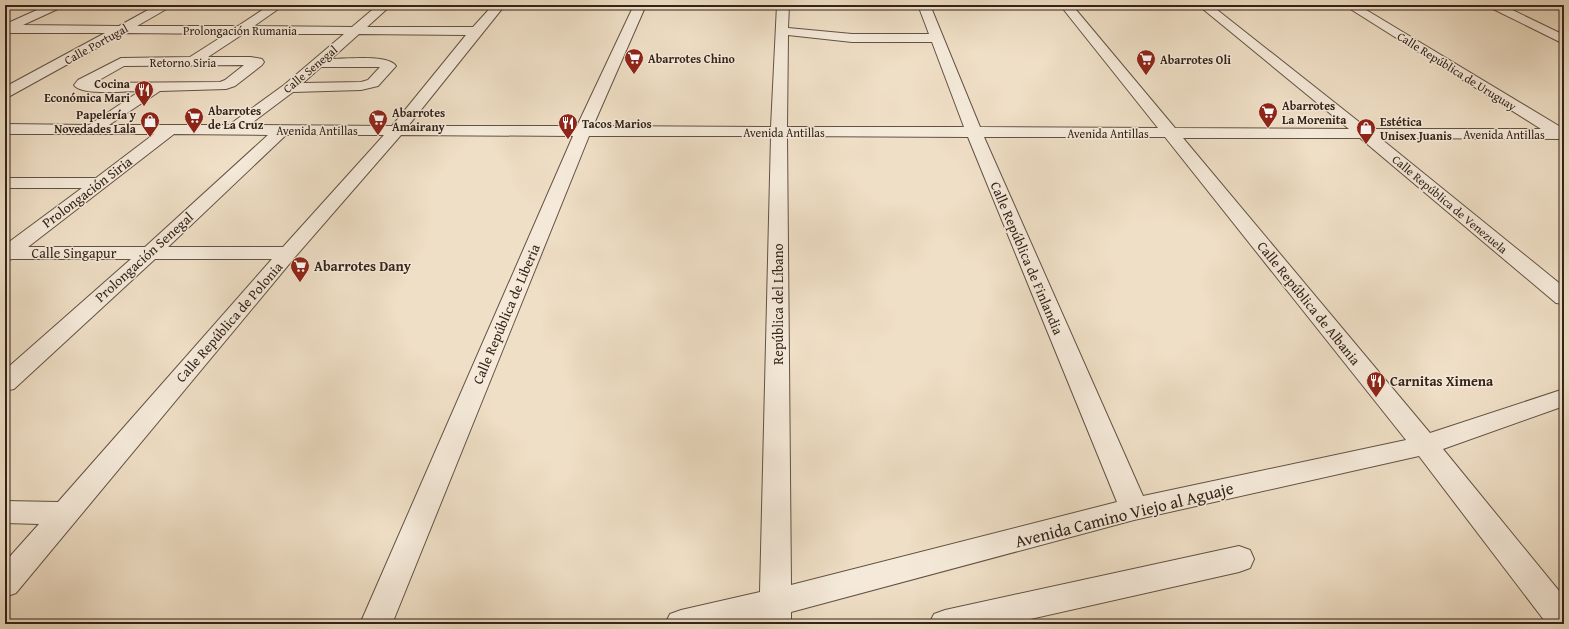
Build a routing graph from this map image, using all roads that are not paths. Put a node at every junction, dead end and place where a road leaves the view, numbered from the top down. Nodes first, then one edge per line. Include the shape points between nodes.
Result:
1 (58, 5) edge
2 (166, 5) edge
3 (278, 5) edge
4 (283, 5) edge
5 (385, 5) edge
6 (415, 5) edge
7 (499, 5) edge
8 (640, 5) edge
9 (783, 5) edge
10 (924, 5) edge
11 (1066, 5) edge
12 (1204, 5) edge
13 (1350, 5) edge
14 (1493, 5) edge
15 (5, 29) edge
16 (122, 30) junction
17 (241, 30) junction
18 (356, 30) junction
19 (476, 31) junction
20 (782, 31) junction
21 (937, 38) junction
22 (1564, 40) edge
23 (193, 62) junction
24 (319, 63) junction
25 (156, 87) junction
26 (289, 88) junction
27 (5, 94) edge
28 (5, 129) edge
29 (91, 130) junction
30 (170, 130) junction
31 (232, 130) junction
32 (282, 130) junction
33 (396, 130) junction
34 (583, 131) junction
35 (779, 132) junction
36 (974, 132) junction
37 (1170, 133) junction
38 (1364, 133) junction
39 (1562, 135) edge
40 (5, 183) edge
41 (99, 184) junction
42 (150, 252) junction
43 (6, 253) edge
44 (288, 253) junction
45 (1564, 298) edge
46 (5, 383) edge
47 (1564, 397) edge
48 (1425, 445) junction
49 (1134, 509) junction
50 (5, 512) edge
51 (65, 513) junction
52 (1239, 559) dead end
53 (5, 584) edge
54 (776, 613) edge
55 (1564, 622) edge
56 (376, 624) edge
57 (681, 624) edge
58 (945, 624) edge

1 - 15 street
2 - 16 street, Calle Portugal
3 - 4 street
3 - 17 street
5 - 6 street
5 - 18 street, Calle Senegal
7 - 19 street, Calle República de Polonia
8 - 34 street, Calle República de Liberia
9 - 20 street, República del Líbano
10 - 21 street, Calle República de Finlandia
11 - 37 street, Calle República de Albania
12 - 38 street, Calle República de Venezuela
13 - 39 street, Calle República de Uruguay
14 - 22 street
15 - 16 street, Prolongación Rumania
16 - 17 street, Prolongación Rumania
16 - 27 street, Calle Portugal
17 - 18 street, Prolongación Rumania
17 - 23 street
18 - 19 street, Prolongación Rumania
18 - 24 street, Calle Senegal
19 - 33 street, Calle República de Polonia
20 - 21 street via 852,38
20 - 35 street, República del Líbano
21 - 36 street, Calle República de Finlandia
23 - 25 street
23 - 25 street, Retorno Siria via 257,62 230,83 221,86
23 - 25 street, Retorno Siria via 122,62 81,85
24 - 26 street, Calle Senegal
24 - 26 street via 382,63 389,66 373,83 361,86
25 - 29 street
26 - 31 street, Calle Senegal
28 - 29 street, Avenida Antillas
29 - 30 street, Avenida Antillas
30 - 31 street, Avenida Antillas
30 - 41 street, Prolongación Siria
31 - 32 street, Avenida Antillas
32 - 33 street, Avenida Antillas
32 - 42 street, Prolongación Senegal
33 - 34 street, Avenida Antillas
33 - 44 street, Calle República de Polonia
34 - 35 street, Avenida Antillas
34 - 56 street, Calle República de Liberia
35 - 36 street, Avenida Antillas
35 - 54 street, República del Líbano
36 - 37 street, Avenida Antillas
36 - 49 street, Calle República de Finlandia
37 - 38 street, Avenida Antillas
37 - 48 street, Calle República de Albania
38 - 39 street, Avenida Antillas
38 - 45 street, Calle República de Venezuela
40 - 41 street
41 - 43 street, Prolongación Siria
42 - 43 street, Calle Singapur
42 - 44 street, Calle Singapur
42 - 46 street, Prolongación Senegal
44 - 51 street, Calle República de Polonia
47 - 48 street, Avenida Camino Viejo al Aguaje
48 - 49 street, Avenida Camino Viejo al Aguaje
48 - 55 street, Calle República de Albania
49 - 54 street, Avenida Camino Viejo al Aguaje
50 - 51 street
51 - 53 street, Calle República de Polonia
52 - 58 street
54 - 57 street, Avenida Camino Viejo al Aguaje

